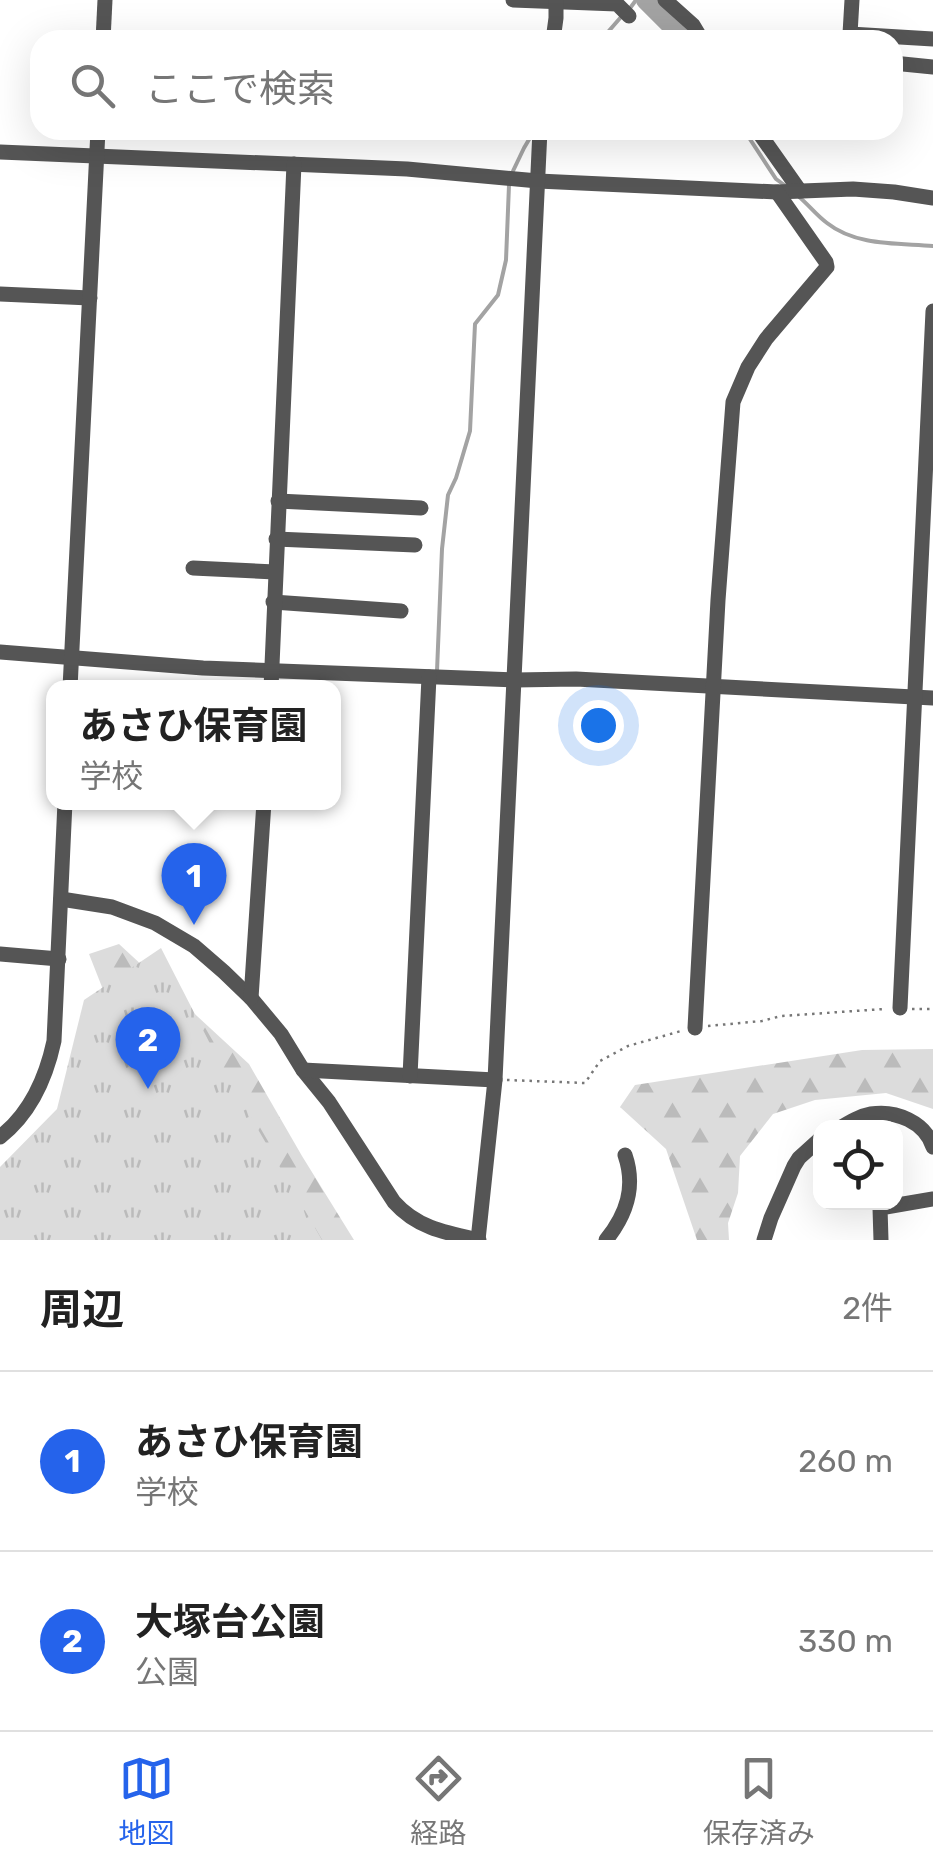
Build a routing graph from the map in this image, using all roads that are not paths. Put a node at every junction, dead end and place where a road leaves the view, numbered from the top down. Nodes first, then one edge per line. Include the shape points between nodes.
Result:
1 (105, 0) edge
2 (513, 0) edge
3 (665, 0) edge
4 (852, 0) edge
5 (556, 1) edge
6 (623, 10) dead end
7 (103, 30) edge
8 (554, 30) edge
9 (696, 30) edge
10 (850, 30) edge
11 (903, 37) edge
12 (933, 39) edge
13 (903, 65) edge
14 (933, 67) edge
15 (97, 140) edge
16 (540, 140) edge
17 (764, 140) edge
18 (0, 152) edge
19 (96, 156) junction
20 (294, 164) junction
21 (538, 181) junction
22 (800, 191) junction
23 (777, 192) junction
24 (933, 198) edge
25 (0, 294) edge
26 (90, 298) junction
27 (933, 311) edge
28 (278, 500) junction
29 (421, 508) dead end
30 (276, 539) junction
31 (415, 546) dead end
32 (194, 568) dead end
33 (275, 572) junction
34 (274, 602) junction
35 (402, 611) dead end
36 (0, 652) edge
37 (72, 656) junction
38 (272, 670) junction
39 (430, 677) junction
40 (70, 680) edge
41 (271, 680) edge
42 (515, 680) junction
43 (713, 687) junction
44 (924, 697) edge
45 (66, 810) edge
46 (263, 810) edge
47 (62, 899) junction
48 (0, 954) edge
49 (59, 959) junction
50 (251, 998) junction
51 (900, 1008) road end
52 (695, 1028) road end
53 (303, 1070) junction
54 (410, 1076) junction
55 (495, 1080) junction
56 (856, 1120) edge
57 (0, 1137) edge
58 (813, 1145) edge
59 (933, 1146) edge
60 (625, 1155) dead end
61 (933, 1199) edge
62 (606, 1240) edge
63 (764, 1240) edge
64 (880, 1240) edge

1 - 7 street
2 - 5 street
3 - 9 street
4 - 10 street
5 - 6 street
5 - 8 street
11 - 12 street
13 - 14 street
15 - 19 street
16 - 21 street
17 - 22 street
18 - 19 street
19 - 20 street
19 - 26 street
20 - 21 street
20 - 28 street
21 - 23 street
21 - 42 street
22 - 23 street
22 - 24 street
23 - 43 street via 827,267 766,339 733,402
25 - 26 street
26 - 37 street
27 - 44 street
28 - 29 street
28 - 30 street
30 - 31 street
30 - 33 street
32 - 33 street
33 - 34 street
34 - 35 street
34 - 38 street
36 - 37 street
37 - 38 street
37 - 40 street
38 - 39 street
38 - 41 street
39 - 42 street
39 - 54 street
42 - 43 street
42 - 55 street
43 - 44 street
43 - 52 street
44 - 51 street
45 - 47 street
46 - 50 street
47 - 49 street
47 - 50 street via 154,923 194,946
48 - 49 street
49 - 57 street via 49,1064 25,1113
50 - 53 street
53 - 54 street
53 - 55 street via 404,1214 439,1232 478,1240
54 - 55 street
56 - 59 street via 912,1121
58 - 63 street via 794,1166
60 - 62 street via 628,1206
61 - 64 street via 880,1208

